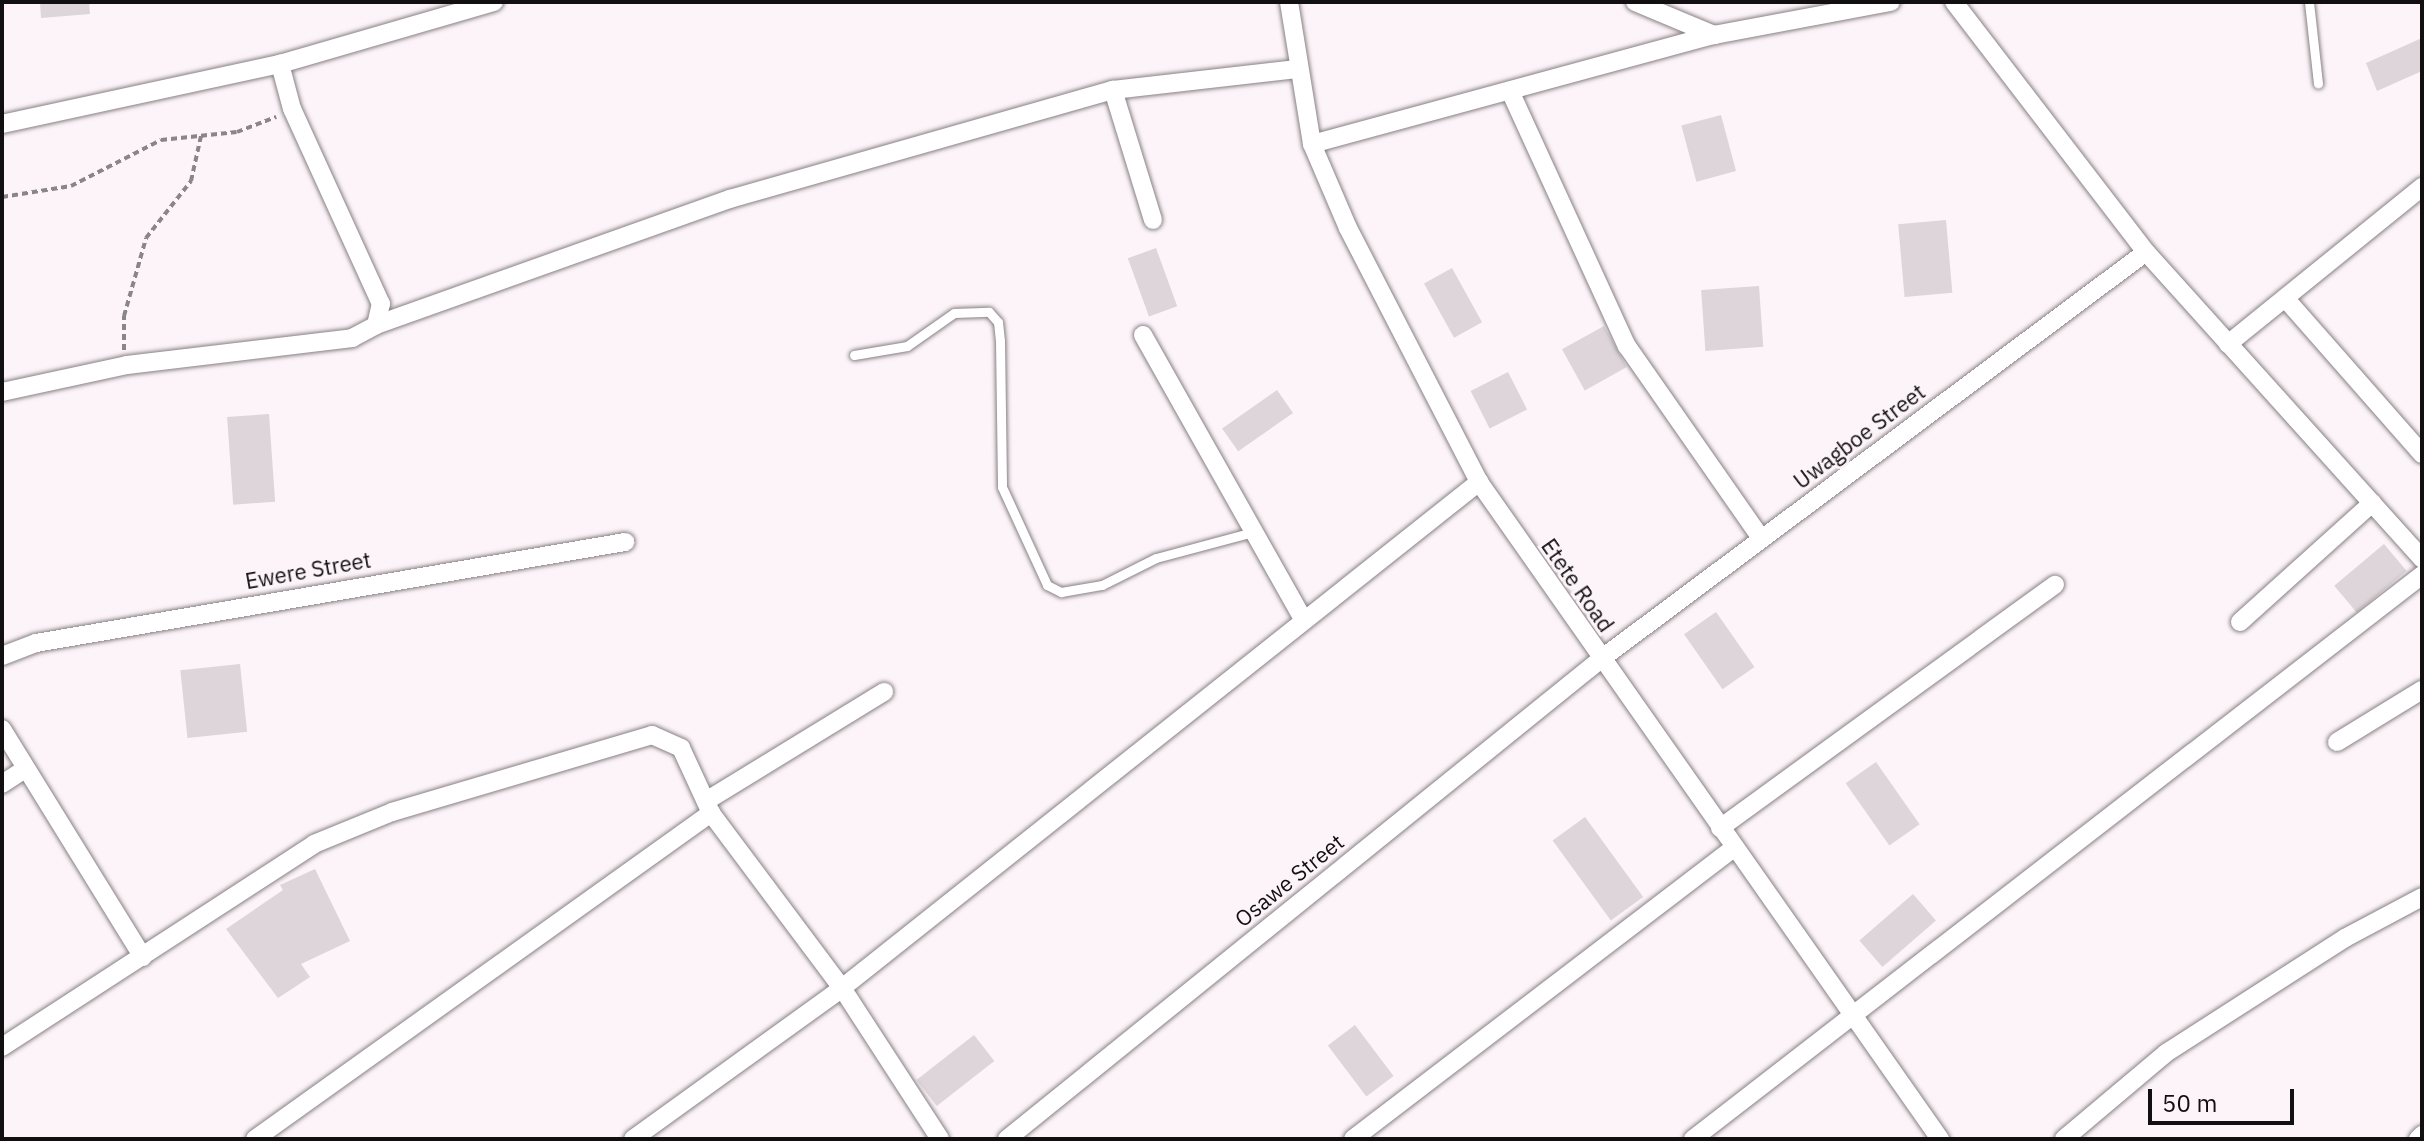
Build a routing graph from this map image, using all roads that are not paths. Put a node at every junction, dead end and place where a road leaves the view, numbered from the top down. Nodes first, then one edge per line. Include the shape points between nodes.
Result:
1 (494, 2) edge
2 (1289, 2) edge
3 (1635, 2) edge
4 (1891, 2) edge
5 (1954, 2) edge
6 (2309, 2) edge
7 (1714, 35) junction
8 (280, 64) junction
9 (1297, 69) junction
10 (2318, 84) dead end
11 (1113, 90) junction
12 (1510, 91) junction
13 (2, 124) edge
14 (1312, 144) junction
15 (2422, 187) edge
16 (1153, 220) dead end
17 (2146, 252) junction
18 (2285, 298) junction
19 (376, 325) junction
20 (1143, 335) dead end
21 (2228, 344) junction
22 (854, 355) dead end
23 (2, 392) edge
24 (2422, 454) edge
25 (1479, 482) junction
26 (2372, 503) junction
27 (1253, 532) junction
28 (1761, 538) junction
29 (625, 542) dead end
30 (2422, 559) edge
31 (2422, 575) edge
32 (2055, 585) dead end
33 (1304, 621) junction
34 (2240, 622) dead end
35 (2, 656) edge
36 (1601, 659) junction
37 (2422, 690) edge
38 (884, 692) dead end
39 (2, 729) edge
40 (2337, 742) dead end
41 (25, 769) junction
42 (2, 784) edge
43 (708, 807) junction
44 (1720, 828) junction
45 (1734, 848) junction
46 (2422, 897) edge
47 (143, 957) junction
48 (842, 988) junction
49 (1854, 1015) junction
50 (2, 1047) edge
51 (255, 1139) edge
52 (633, 1139) edge
53 (940, 1139) edge
54 (1007, 1139) edge
55 (1353, 1139) edge
56 (1693, 1139) edge
57 (1940, 1139) edge
58 (2064, 1139) edge

1 - 8 street
2 - 9 street, Etete Road
3 - 7 street
4 - 7 street
5 - 17 street
6 - 10 lane
7 - 12 street
8 - 13 street
8 - 19 street via 292,109 381,304
9 - 11 street
9 - 14 street, Etete Road
11 - 16 street
11 - 19 street via 730,199
12 - 14 street
12 - 28 street via 1627,346
14 - 25 street, Etete Road via 1348,228
15 - 18 street
17 - 21 street
17 - 28 street, Uwagboe Street
18 - 21 street
18 - 24 street
19 - 23 street via 352,338 127,365
20 - 27 street
21 - 26 street
22 - 27 lane via 907,346 954,313 975,309 998,322 1002,487 1047,585 1061,592 1102,585 1156,558
25 - 33 street
25 - 36 street, Etete Road
26 - 30 street
26 - 34 street
27 - 33 street
28 - 36 street, Uwagboe Street
29 - 35 street, Ewere Street via 36,643
31 - 49 street
32 - 44 street
33 - 48 street
36 - 44 street, Etete Road
36 - 54 street, Osawe Street
37 - 40 street
38 - 43 street
39 - 41 street
41 - 42 street
41 - 47 street
43 - 47 street via 681,748 663,737 641,736 392,812 314,844
43 - 48 street
43 - 51 street
44 - 45 street, Etete Road
45 - 49 street, Etete Road
45 - 55 street
46 - 58 street via 2345,938 2166,1053
47 - 50 street
48 - 52 street
48 - 53 street
49 - 56 street
49 - 57 street, Etete Road

